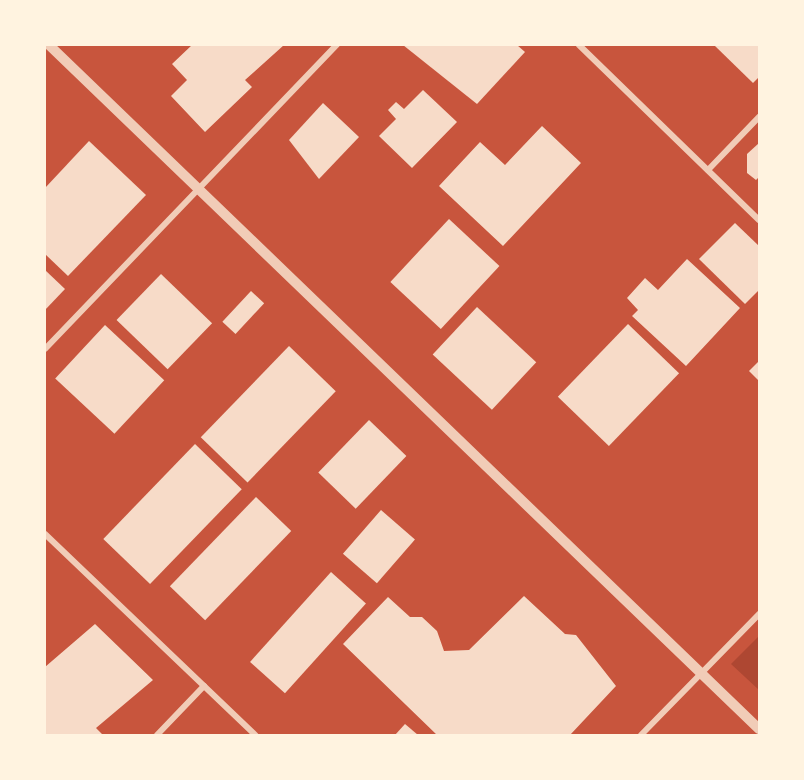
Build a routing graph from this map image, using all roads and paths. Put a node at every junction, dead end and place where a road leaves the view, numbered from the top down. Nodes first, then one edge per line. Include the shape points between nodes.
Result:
1 (49, 45) edge
2 (337, 45) edge
3 (579, 45) edge
4 (759, 117) edge
5 (708, 170) junction
6 (199, 187) junction
7 (759, 219) edge
8 (45, 349) edge
9 (45, 534) edge
10 (759, 614) edge
11 (700, 673) junction
12 (204, 686) junction
13 (759, 729) edge
14 (157, 735) edge
15 (255, 735) edge
16 (641, 735) edge

1 - 6 street
2 - 6 street
3 - 5 street
4 - 5 street
5 - 7 street
6 - 8 street
6 - 11 street
9 - 12 street
10 - 11 street
11 - 13 street
11 - 16 street
12 - 14 street
12 - 15 street

